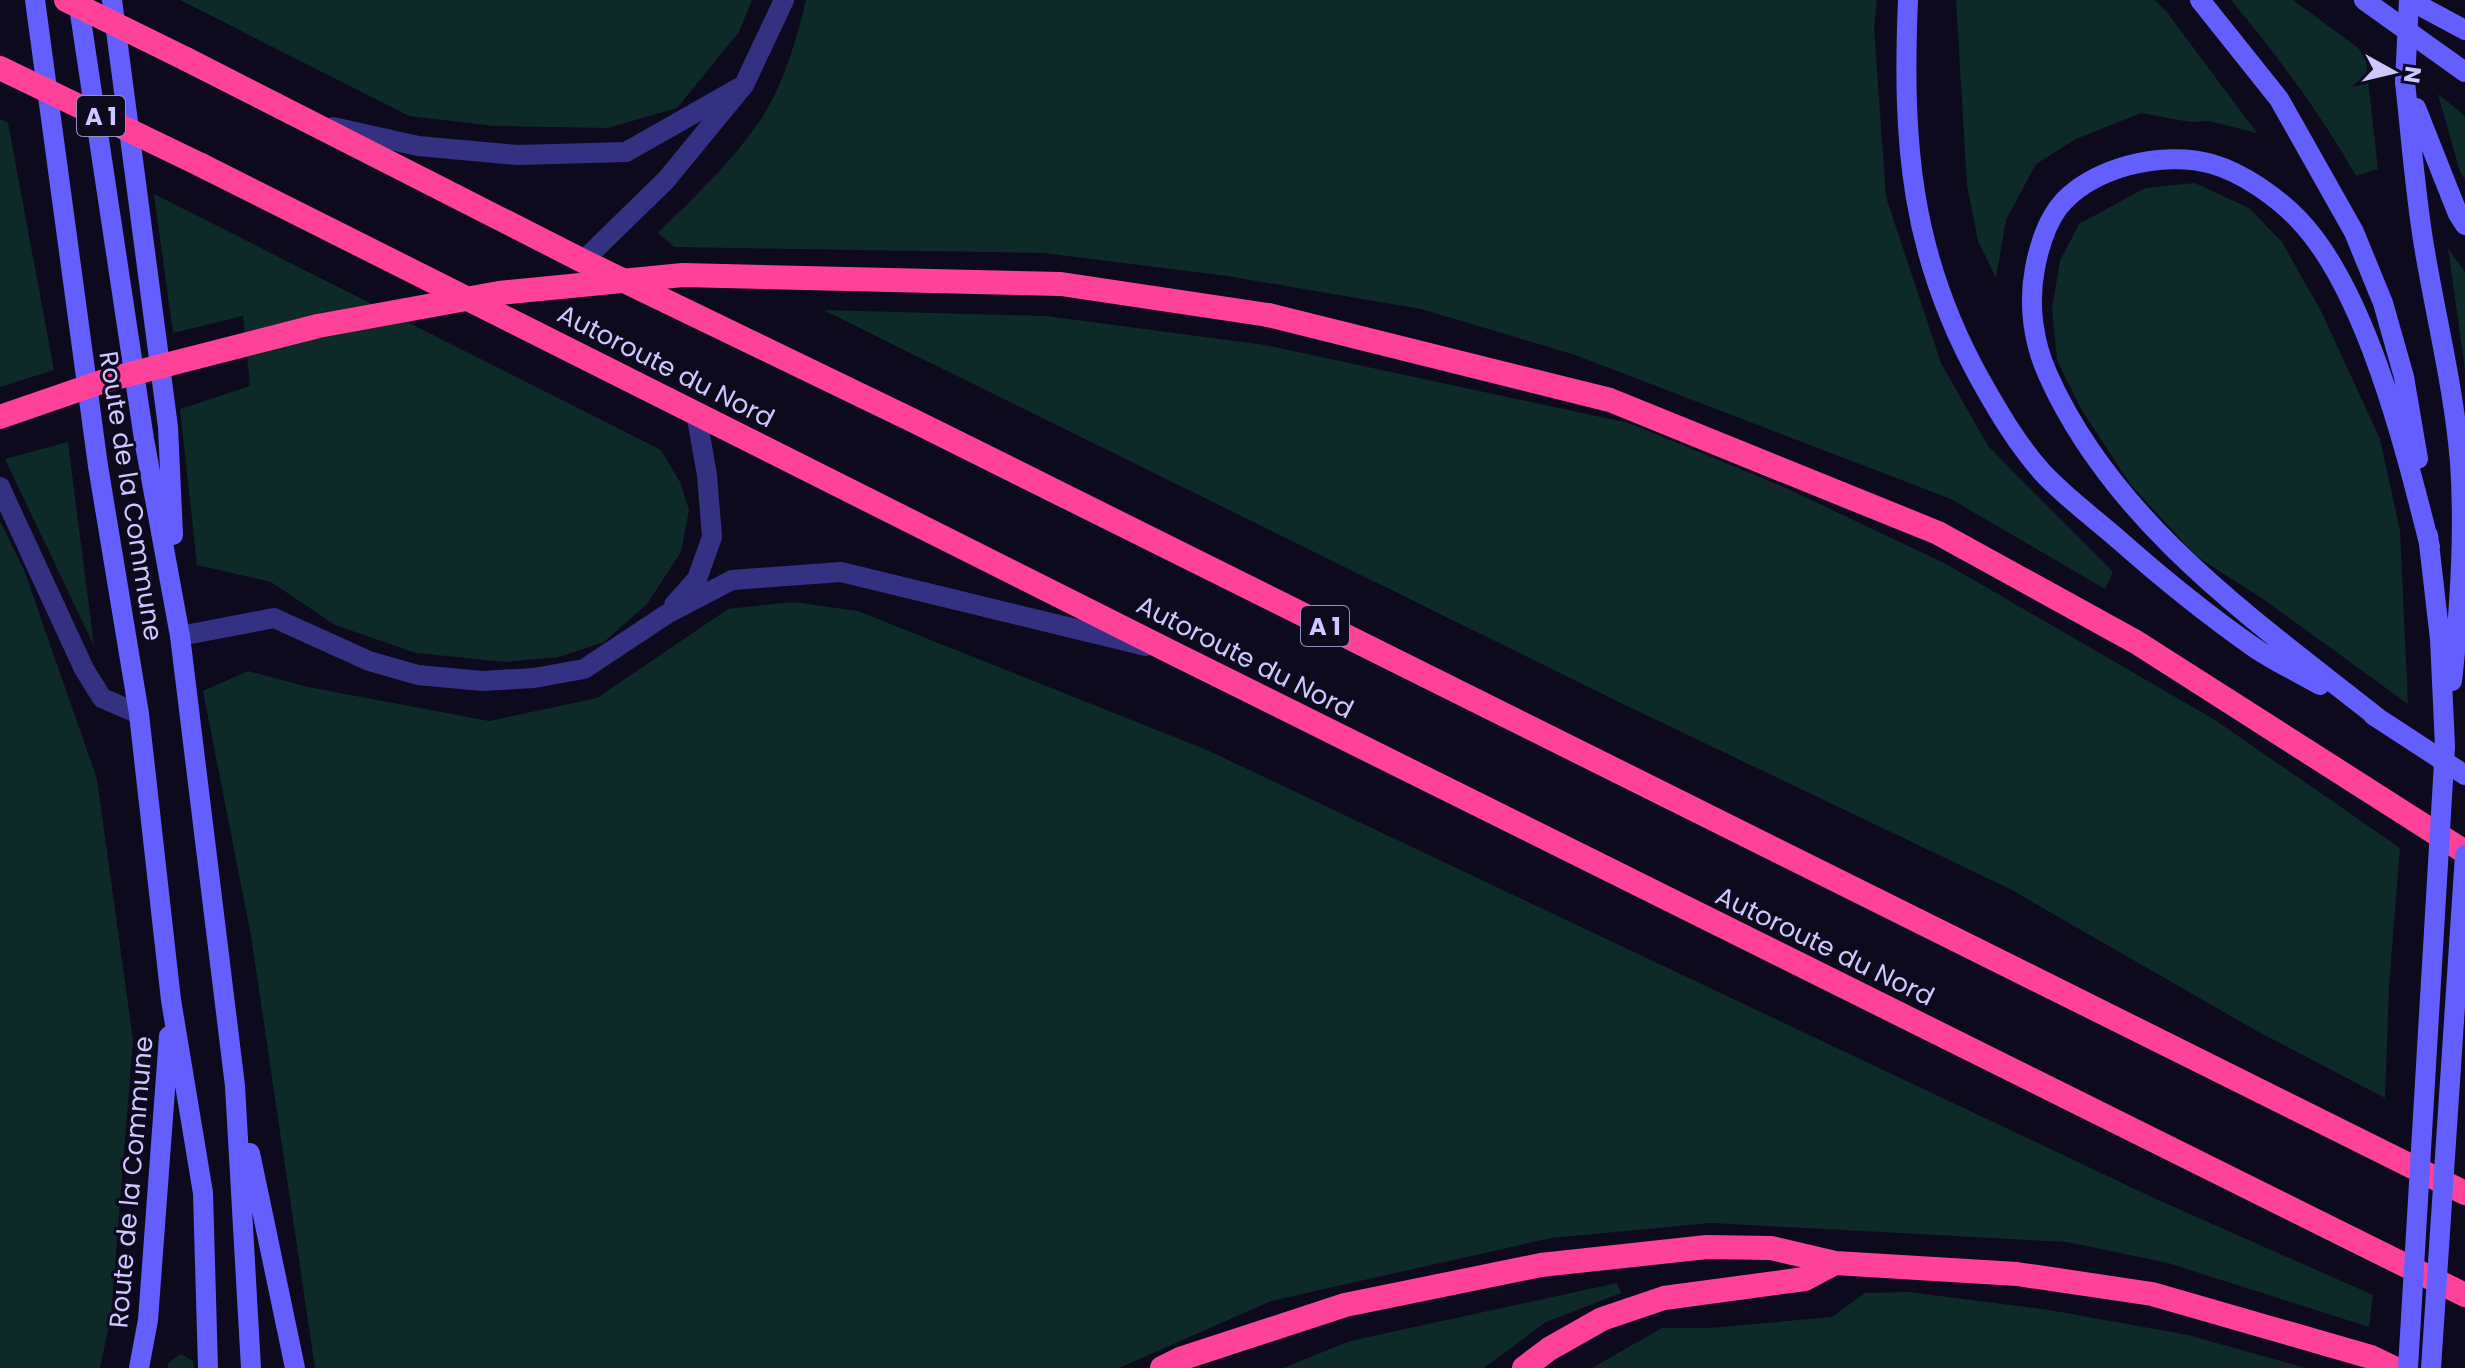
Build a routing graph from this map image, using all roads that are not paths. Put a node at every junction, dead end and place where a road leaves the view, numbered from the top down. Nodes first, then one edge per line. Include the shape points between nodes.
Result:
1 (35, 0) edge
2 (66, 0) edge
3 (78, 0) edge
4 (112, 0) edge
5 (784, 0) edge
6 (1908, 0) edge
7 (2200, 0) edge
8 (2364, 0) edge
9 (2409, 0) edge
10 (2465, 30) edge
11 (0, 68) edge
12 (2465, 72) edge
13 (2405, 82) junction
14 (744, 85) junction
15 (314, 123) junction
16 (2465, 225) edge
17 (583, 261) junction
18 (696, 413) junction
19 (0, 417) edge
20 (0, 487) edge
21 (2430, 547) junction
22 (175, 603) junction
23 (667, 614) junction
24 (180, 636) junction
25 (1173, 653) junction
26 (139, 714) junction
27 (2382, 721) junction
28 (2445, 746) junction
29 (2465, 775) edge
30 (2465, 853) edge
31 (171, 1000) junction
32 (235, 1086) junction
33 (2465, 1193) edge
34 (1835, 1263) junction
35 (2465, 1295) edge
36 (139, 1368) edge
37 (208, 1368) edge
38 (251, 1368) edge
39 (295, 1368) edge
40 (1162, 1368) edge
41 (1524, 1368) edge
42 (2394, 1368) edge
43 (2408, 1368) edge
44 (2431, 1368) edge

1 - 26 main road, Route de la Commune via 98,466
2 - 15 highway, A 1, bridge
3 - 22 main road via 144,439
4 - 22 main road via 168,427
5 - 14 lane
6 - 27 main road via 1906,105 1910,171 1922,235 1959,342 2001,417 2042,472 2169,585 2255,648
7 - 21 main road via 2279,99 2366,260 2404,377
8 - 12 main road
9 - 10 main road
9 - 13 main road, bridge
11 - 18 highway, Autoroute du Nord / A 1, bridge
13 - 16 main road
13 - 28 main road via 2424,244 2453,396 2460,464 2458,629
14 - 15 lane via 626,152 517,155 432,148
14 - 17 lane via 666,180
15 - 17 highway, A 1
17 - 33 highway, A 1
18 - 23 lane via 712,537 697,579
18 - 25 highway, Autoroute du Nord / A 1
19 - 30 highway, bridge via 107,380 318,326 499,293 683,275 1061,284 1268,315 1610,400 1938,533 2136,642
20 - 26 lane via 96,689 102,698
21 - 27 main road via 2407,457 2356,314 2327,256 2280,202 2212,164 2151,159 2115,169 2060,206 2045,231 2032,284 2037,347 2098,465 2183,560
21 - 28 main road
22 - 24 main road, Route de la Commune
23 - 24 lane via 584,669 482,681 418,675 369,661 274,618
23 - 25 lane via 732,580 841,572
24 - 32 main road, Route de la Commune
25 - 35 highway, Autoroute du Nord / A 1
26 - 31 main road, Route de la Commune
27 - 29 main road
28 - 43 main road, bridge
30 - 44 main road, bridge
31 - 36 main road, Route de la Commune via 148,1320
31 - 37 main road, Route de la Commune via 203,1193
32 - 38 main road
32 - 39 main road
34 - 40 highway via 1771,1248 1707,1247 1541,1265 1345,1305
34 - 41 highway via 1805,1279 1664,1298 1602,1319
34 - 42 highway via 2017,1274 2152,1294

